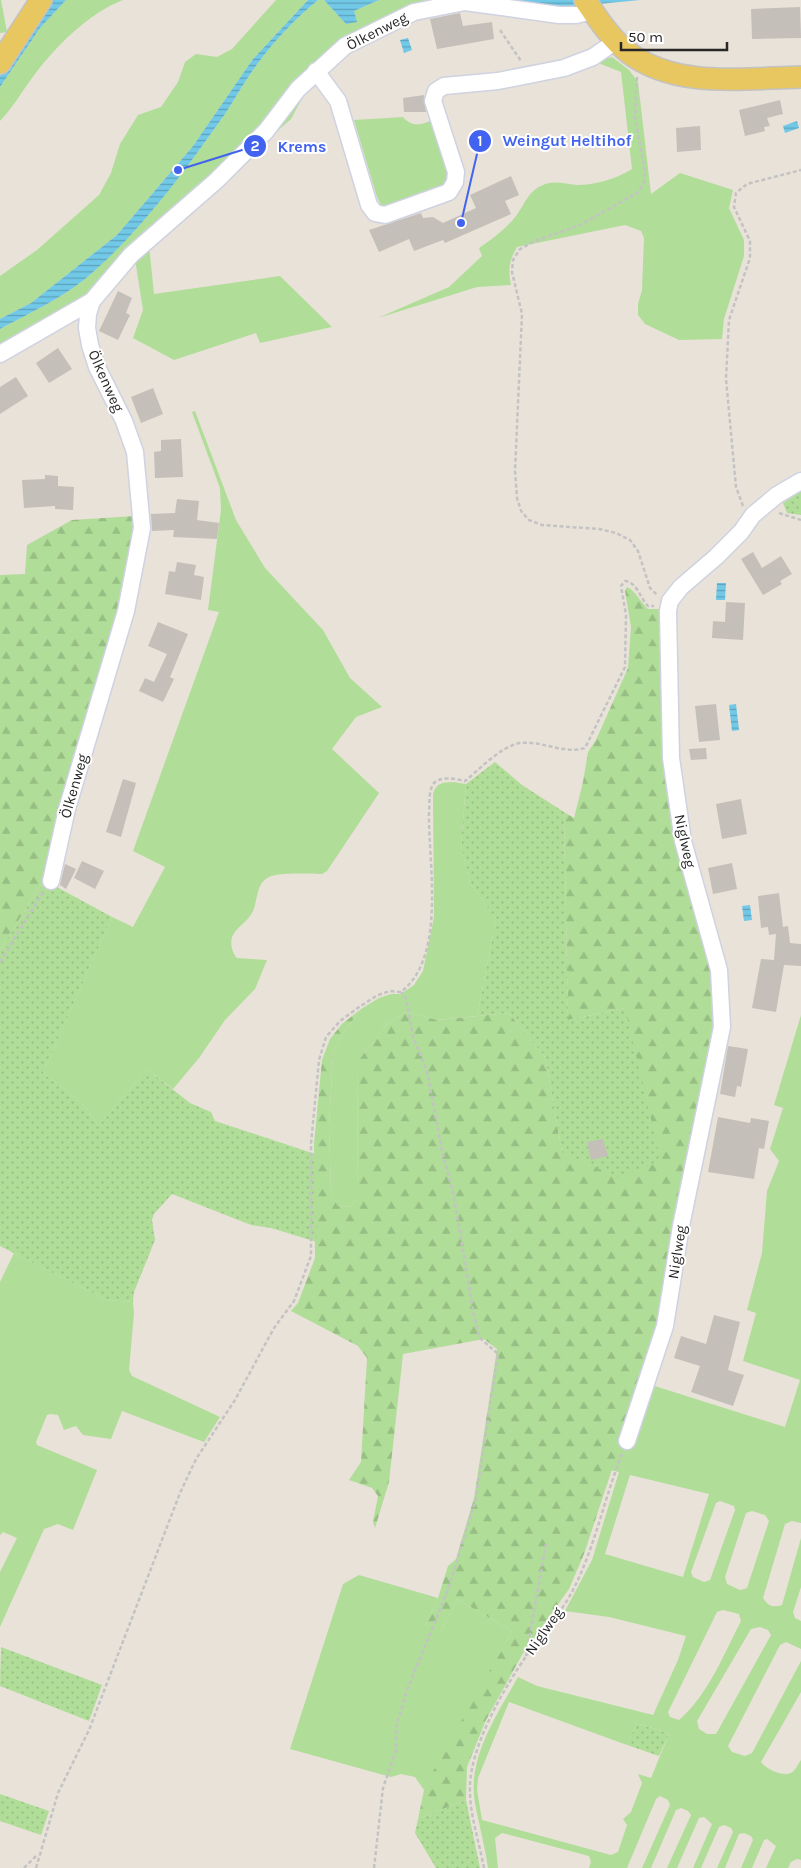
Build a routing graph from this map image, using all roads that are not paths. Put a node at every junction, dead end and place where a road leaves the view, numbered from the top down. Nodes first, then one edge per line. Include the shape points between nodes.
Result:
1 (41, 0) edge
2 (589, 6) edge
3 (616, 41) junction
4 (0, 63) edge
5 (316, 71) junction
6 (801, 77) edge
7 (92, 301) junction
8 (0, 354) edge
9 (801, 481) edge
10 (50, 880) road end
11 (627, 1441) road end

1 - 4 main road
2 - 3 main road
2 - 5 street, Ölkenweg via 576,15 465,2 437,6 414,12 345,46
3 - 5 street via 593,57 564,68 498,81 444,86 436,91 433,102 456,172 455,182 449,192 385,215 375,213 369,205 338,101
3 - 6 main road via 642,61 681,75 698,78
5 - 7 street, Ölkenweg via 266,131 217,180 131,254
7 - 8 street
7 - 10 street, Ölkenweg via 87,328 90,346 135,452 142,528 126,611 67,809
9 - 11 street, Niglweg via 759,510 741,532 670,600 668,611 670,758 683,841 719,970 722,1027 681,1226 665,1326

